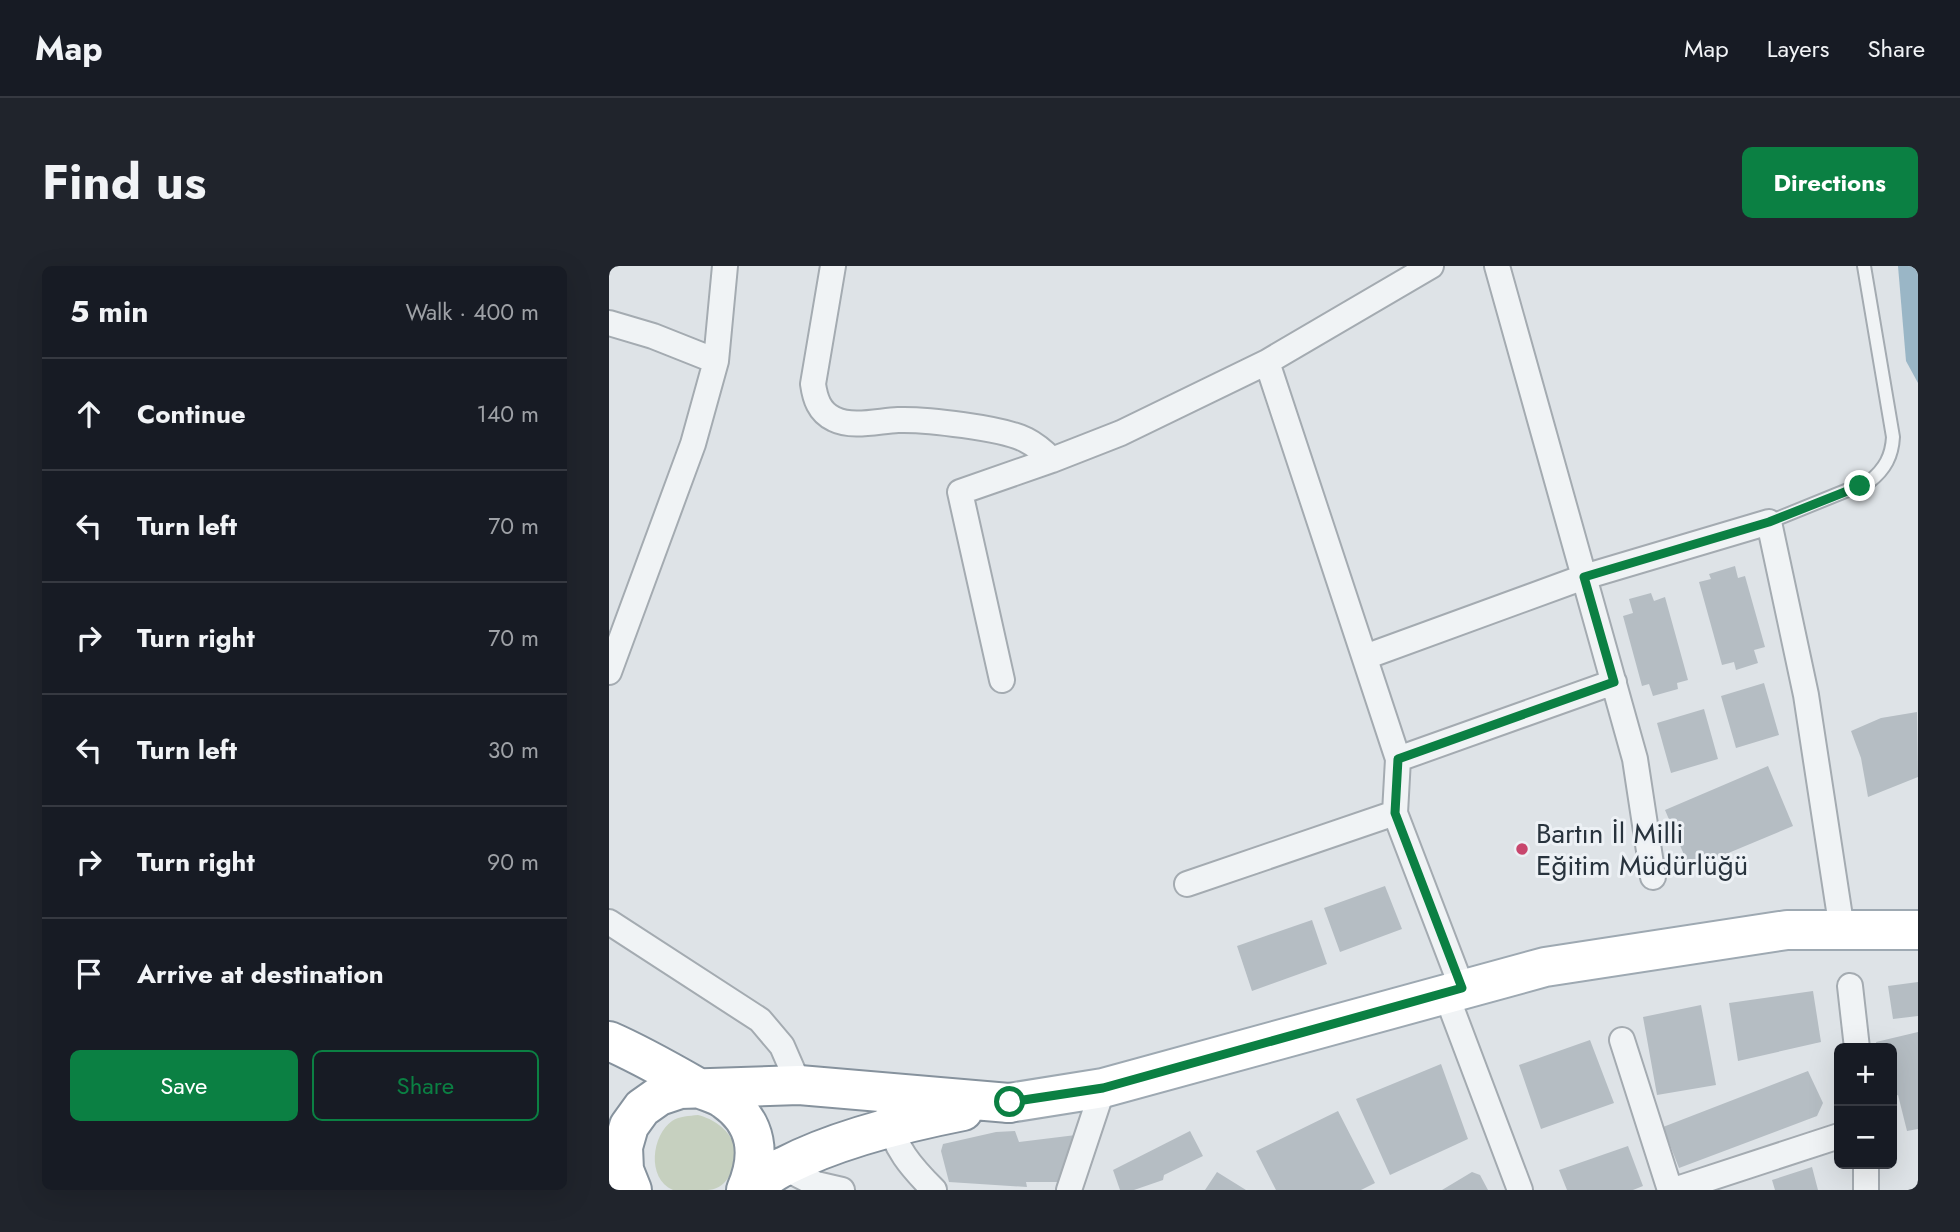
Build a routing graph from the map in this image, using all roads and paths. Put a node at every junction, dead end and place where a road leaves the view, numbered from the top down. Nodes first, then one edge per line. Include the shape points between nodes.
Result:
1 (725, 266) edge
2 (833, 266) edge
3 (1431, 266) edge
4 (1497, 266) edge
5 (1864, 266) edge
6 (609, 323) edge
7 (716, 361) junction
8 (1268, 362) junction
9 (1052, 460) junction
10 (1769, 522) junction
11 (1584, 577) junction
12 (1365, 657) junction
13 (609, 672) edge
14 (1002, 680) dead end
15 (1614, 682) junction
16 (1398, 759) junction
17 (1395, 813) junction
18 (1653, 877) dead end
19 (1187, 884) dead end
20 (609, 922) edge
21 (1842, 930) junction
22 (1918, 930) edge
23 (1850, 986) dead end
24 (1454, 991) junction
25 (1622, 1040) dead end
26 (609, 1041) edge
27 (1856, 1043) edge
28 (799, 1085) junction
29 (1103, 1088) junction
30 (702, 1090) junction
31 (906, 1123) junction
32 (1834, 1138) edge
33 (769, 1159) junction
34 (609, 1167) edge
35 (1866, 1169) edge
36 (632, 1190) edge
37 (747, 1190) edge
38 (842, 1190) edge
39 (934, 1190) edge
40 (1069, 1190) edge
41 (1520, 1190) edge
42 (1672, 1190) edge
43 (1866, 1190) edge

1 - 7 street
2 - 9 street via 813,384 823,411 846,423 933,421 1005,434 1024,439
3 - 8 street
4 - 11 street
5 - 10 lane via 1893,437 1890,456 1870,481
6 - 7 street
7 - 13 street via 693,444
8 - 9 street via 1121,433
8 - 12 street
9 - 14 street via 960,492
10 - 11 street
10 - 21 street via 1806,695
11 - 12 street
11 - 15 street
12 - 16 street
15 - 16 street
15 - 18 street via 1635,759
16 - 17 street
17 - 19 street
17 - 24 street
20 - 28 street via 759,1020 782,1046
21 - 22 main road
21 - 24 main road via 1787,930 1559,965
23 - 27 street
24 - 29 main road
24 - 41 street
25 - 42 street
26 - 30 main road
28 - 30 main road
28 - 31 main road
29 - 31 main road
29 - 40 street
30 - 33 main road via 722,1097 739,1111
30 - 36 main road via 680,1089 659,1096 642,1108 629,1126 623,1147 624,1170
31 - 33 main road via 802,1158
31 - 39 street via 909,1166
32 - 42 street
33 - 37 main road
33 - 38 street via 816,1185
34 - 36 main road
35 - 43 street

